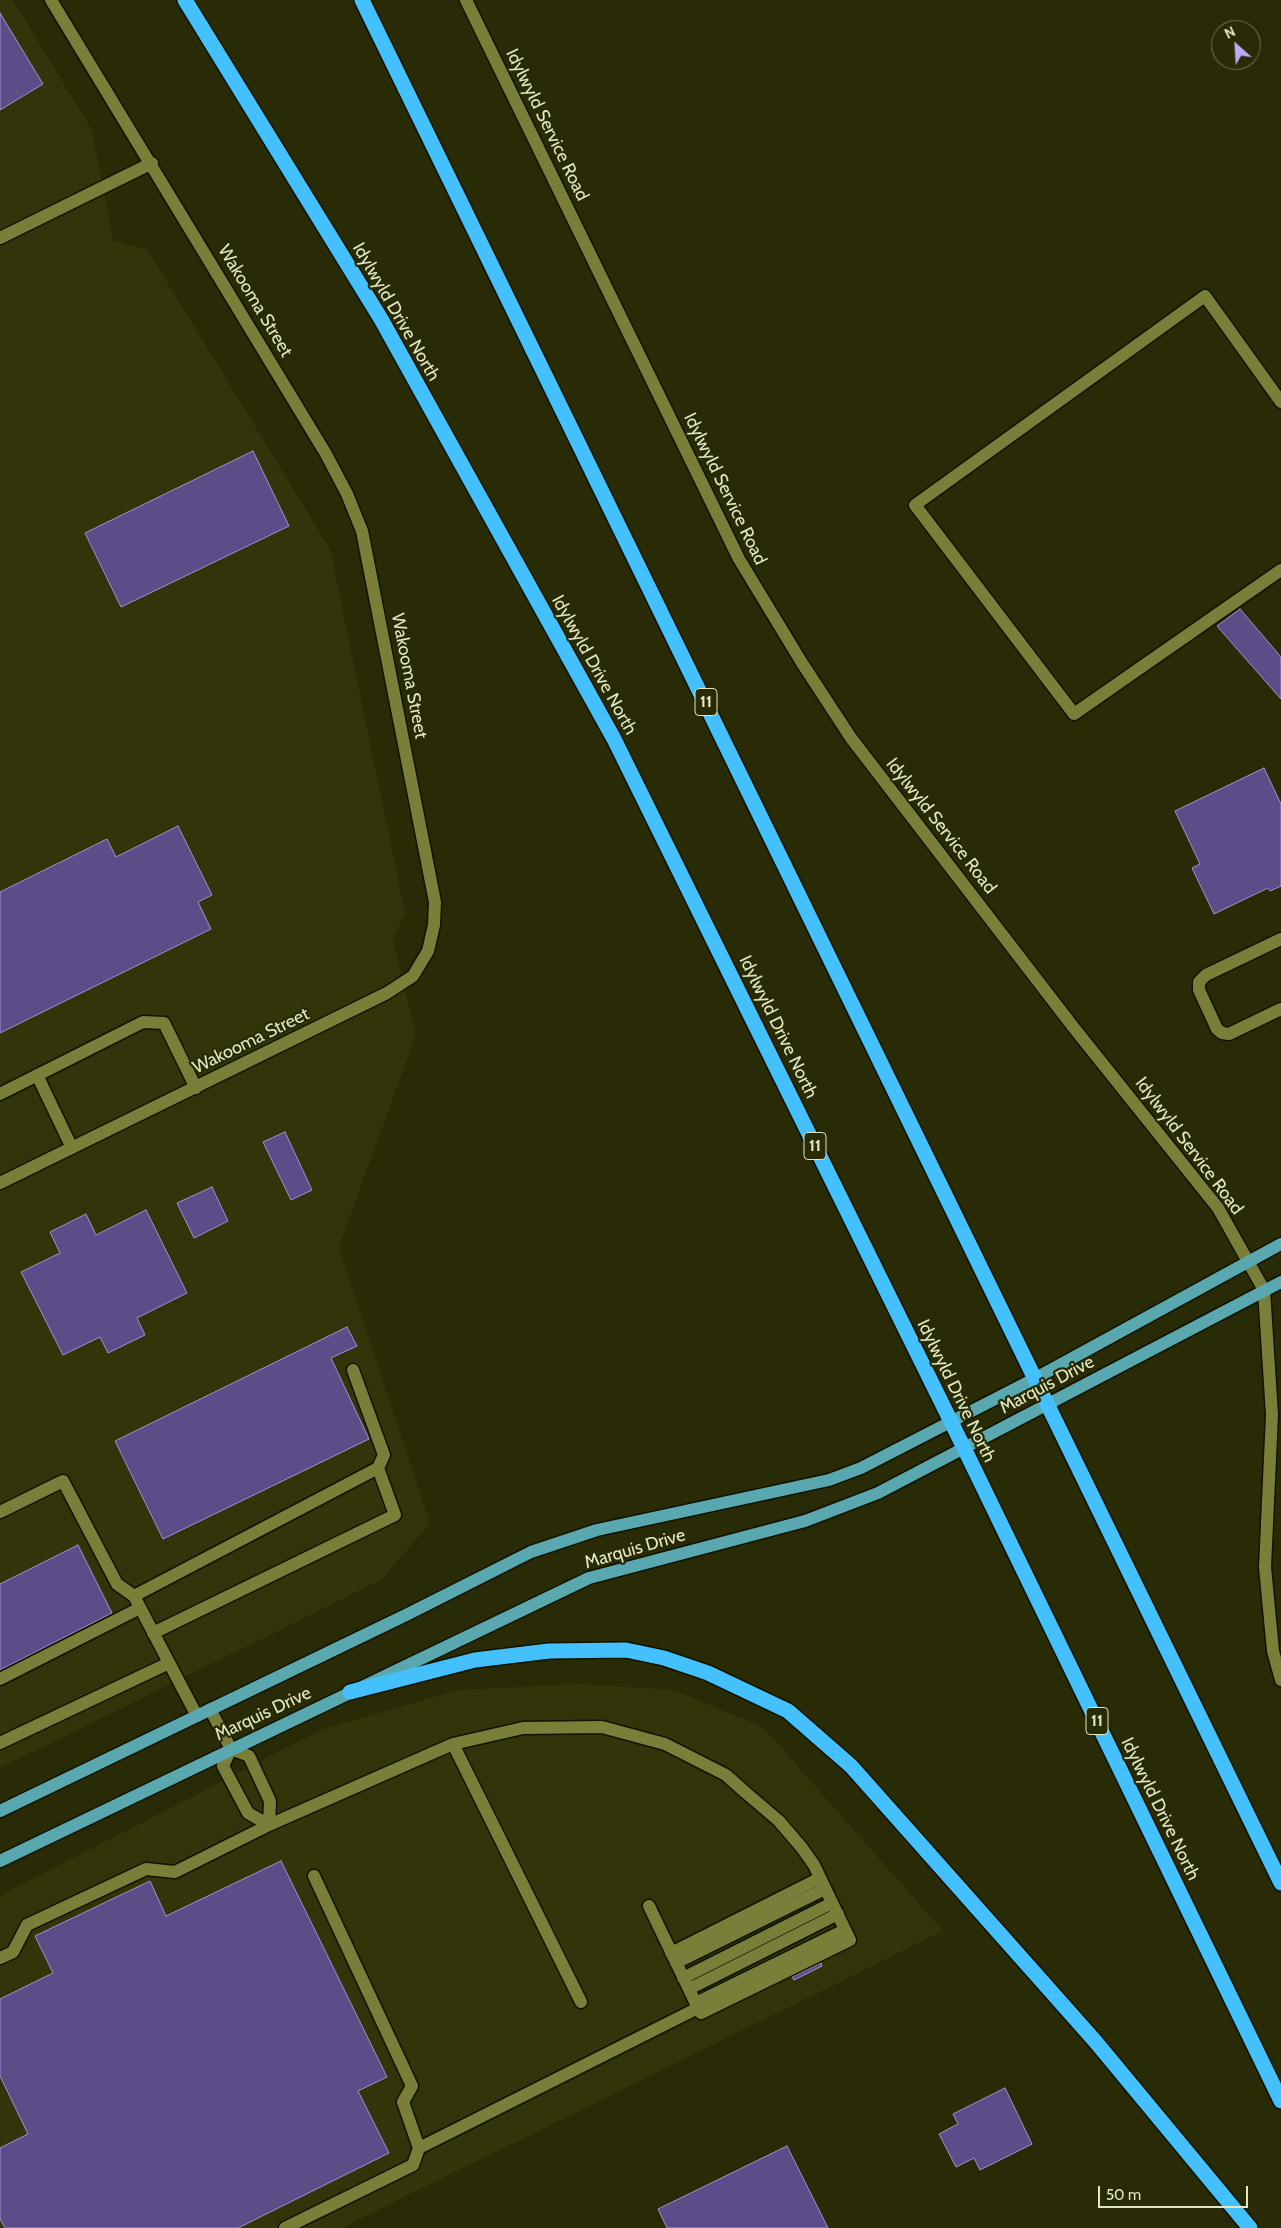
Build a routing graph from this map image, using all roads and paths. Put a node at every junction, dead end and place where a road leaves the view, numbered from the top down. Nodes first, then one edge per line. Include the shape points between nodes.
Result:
1 (51, 0) edge
2 (185, 0) edge
3 (362, 0) edge
4 (466, 0) edge
5 (152, 163) junction
6 (0, 238) edge
7 (1281, 402) edge
8 (1281, 570) edge
9 (1281, 939) edge
10 (1281, 1009) edge
11 (37, 1075) junction
12 (196, 1088) junction
13 (0, 1094) edge
14 (72, 1148) junction
15 (0, 1183) edge
16 (1281, 1244) edge
17 (1250, 1262) junction
18 (1281, 1282) edge
19 (1264, 1290) junction
20 (353, 1370) dead end
21 (1034, 1379) junction
22 (1046, 1406) junction
23 (950, 1422) junction
24 (964, 1448) junction
25 (378, 1468) junction
26 (0, 1512) edge
27 (134, 1596) junction
28 (140, 1608) junction
29 (153, 1633) junction
30 (168, 1663) junction
31 (0, 1679) edge
32 (1281, 1680) edge
33 (350, 1692) junction
34 (210, 1709) junction
35 (197, 1716) junction
36 (0, 1744) edge
37 (453, 1744) junction
38 (231, 1749) junction
39 (0, 1811) edge
40 (269, 1825) junction
41 (0, 1861) edge
42 (314, 1876) dead end
43 (823, 1883) junction
44 (1281, 1883) edge
45 (649, 1906) dead end
46 (835, 1909) junction
47 (0, 1958) edge
48 (674, 1958) junction
49 (686, 1983) junction
50 (581, 2002) dead end
51 (697, 2006) junction
52 (1281, 2101) edge
53 (419, 2148) junction
54 (285, 2228) edge
55 (1250, 2228) edge

1 - 5 street, Wakooma Street
2 - 23 highway, Idylwyld Drive North / 11 via 381,319 614,739
3 - 21 highway, 11
4 - 17 street, Idylwyld Service Road via 739,559 797,656 852,738 1074,1028 1212,1200
5 - 6 street
5 - 12 street, Wakooma Street via 326,454 362,531 435,902 428,951 413,976 387,993
7 - 8 street via 1205,296 915,505 1074,714
9 - 10 street via 1206,975 1199,982 1203,998 1222,1033 1229,1034
11 - 12 street via 143,1022 164,1023
11 - 13 street
11 - 14 street
12 - 14 street, Wakooma Street
14 - 15 street, Wakooma Street
16 - 17 main road, Marquis Drive
17 - 19 street, Idylwyld Service Road
17 - 21 main road, Marquis Drive
18 - 19 main road, Marquis Drive
19 - 22 main road, Marquis Drive
19 - 32 street, Idylwyld Service Road via 1272,1415 1265,1567 1273,1651
20 - 25 street via 384,1455
21 - 22 highway, 11
21 - 23 main road, Marquis Drive
22 - 24 main road, Marquis Drive
22 - 44 highway, 11
23 - 24 highway, Idylwyld Drive North / 11
23 - 34 main road, Marquis Drive via 861,1468 829,1480 597,1530 531,1552
24 - 33 main road, Marquis Drive via 878,1493 806,1521 588,1578
24 - 52 highway, Idylwyld Drive North / 11
25 - 27 street
25 - 29 street via 395,1515
26 - 27 street via 63,1481 117,1584
27 - 28 street
28 - 29 street
28 - 31 street
29 - 30 street
30 - 35 street
30 - 36 street
33 - 38 main road, Marquis Drive
33 - 55 highway via 475,1660 549,1651 626,1650 664,1658 708,1674 788,1712 857,1774 1095,2041
34 - 35 main road, Marquis Drive
34 - 38 street
35 - 39 main road, Marquis Drive
37 - 40 street
37 - 43 street via 523,1728 602,1727 665,1744 726,1775 779,1821 802,1848
37 - 50 street
38 - 40 street via 248,1756 270,1801
38 - 40 street via 223,1766 248,1812
38 - 41 main road, Marquis Drive
40 - 47 street via 175,1872 146,1869 27,1925 12,1952
42 - 53 street via 412,2086 403,2102
43 - 46 street
43 - 48 street
45 - 48 street
46 - 49 street
46 - 51 street via 846,1930
48 - 49 street
49 - 51 street
51 - 53 street
53 - 54 street via 413,2165

